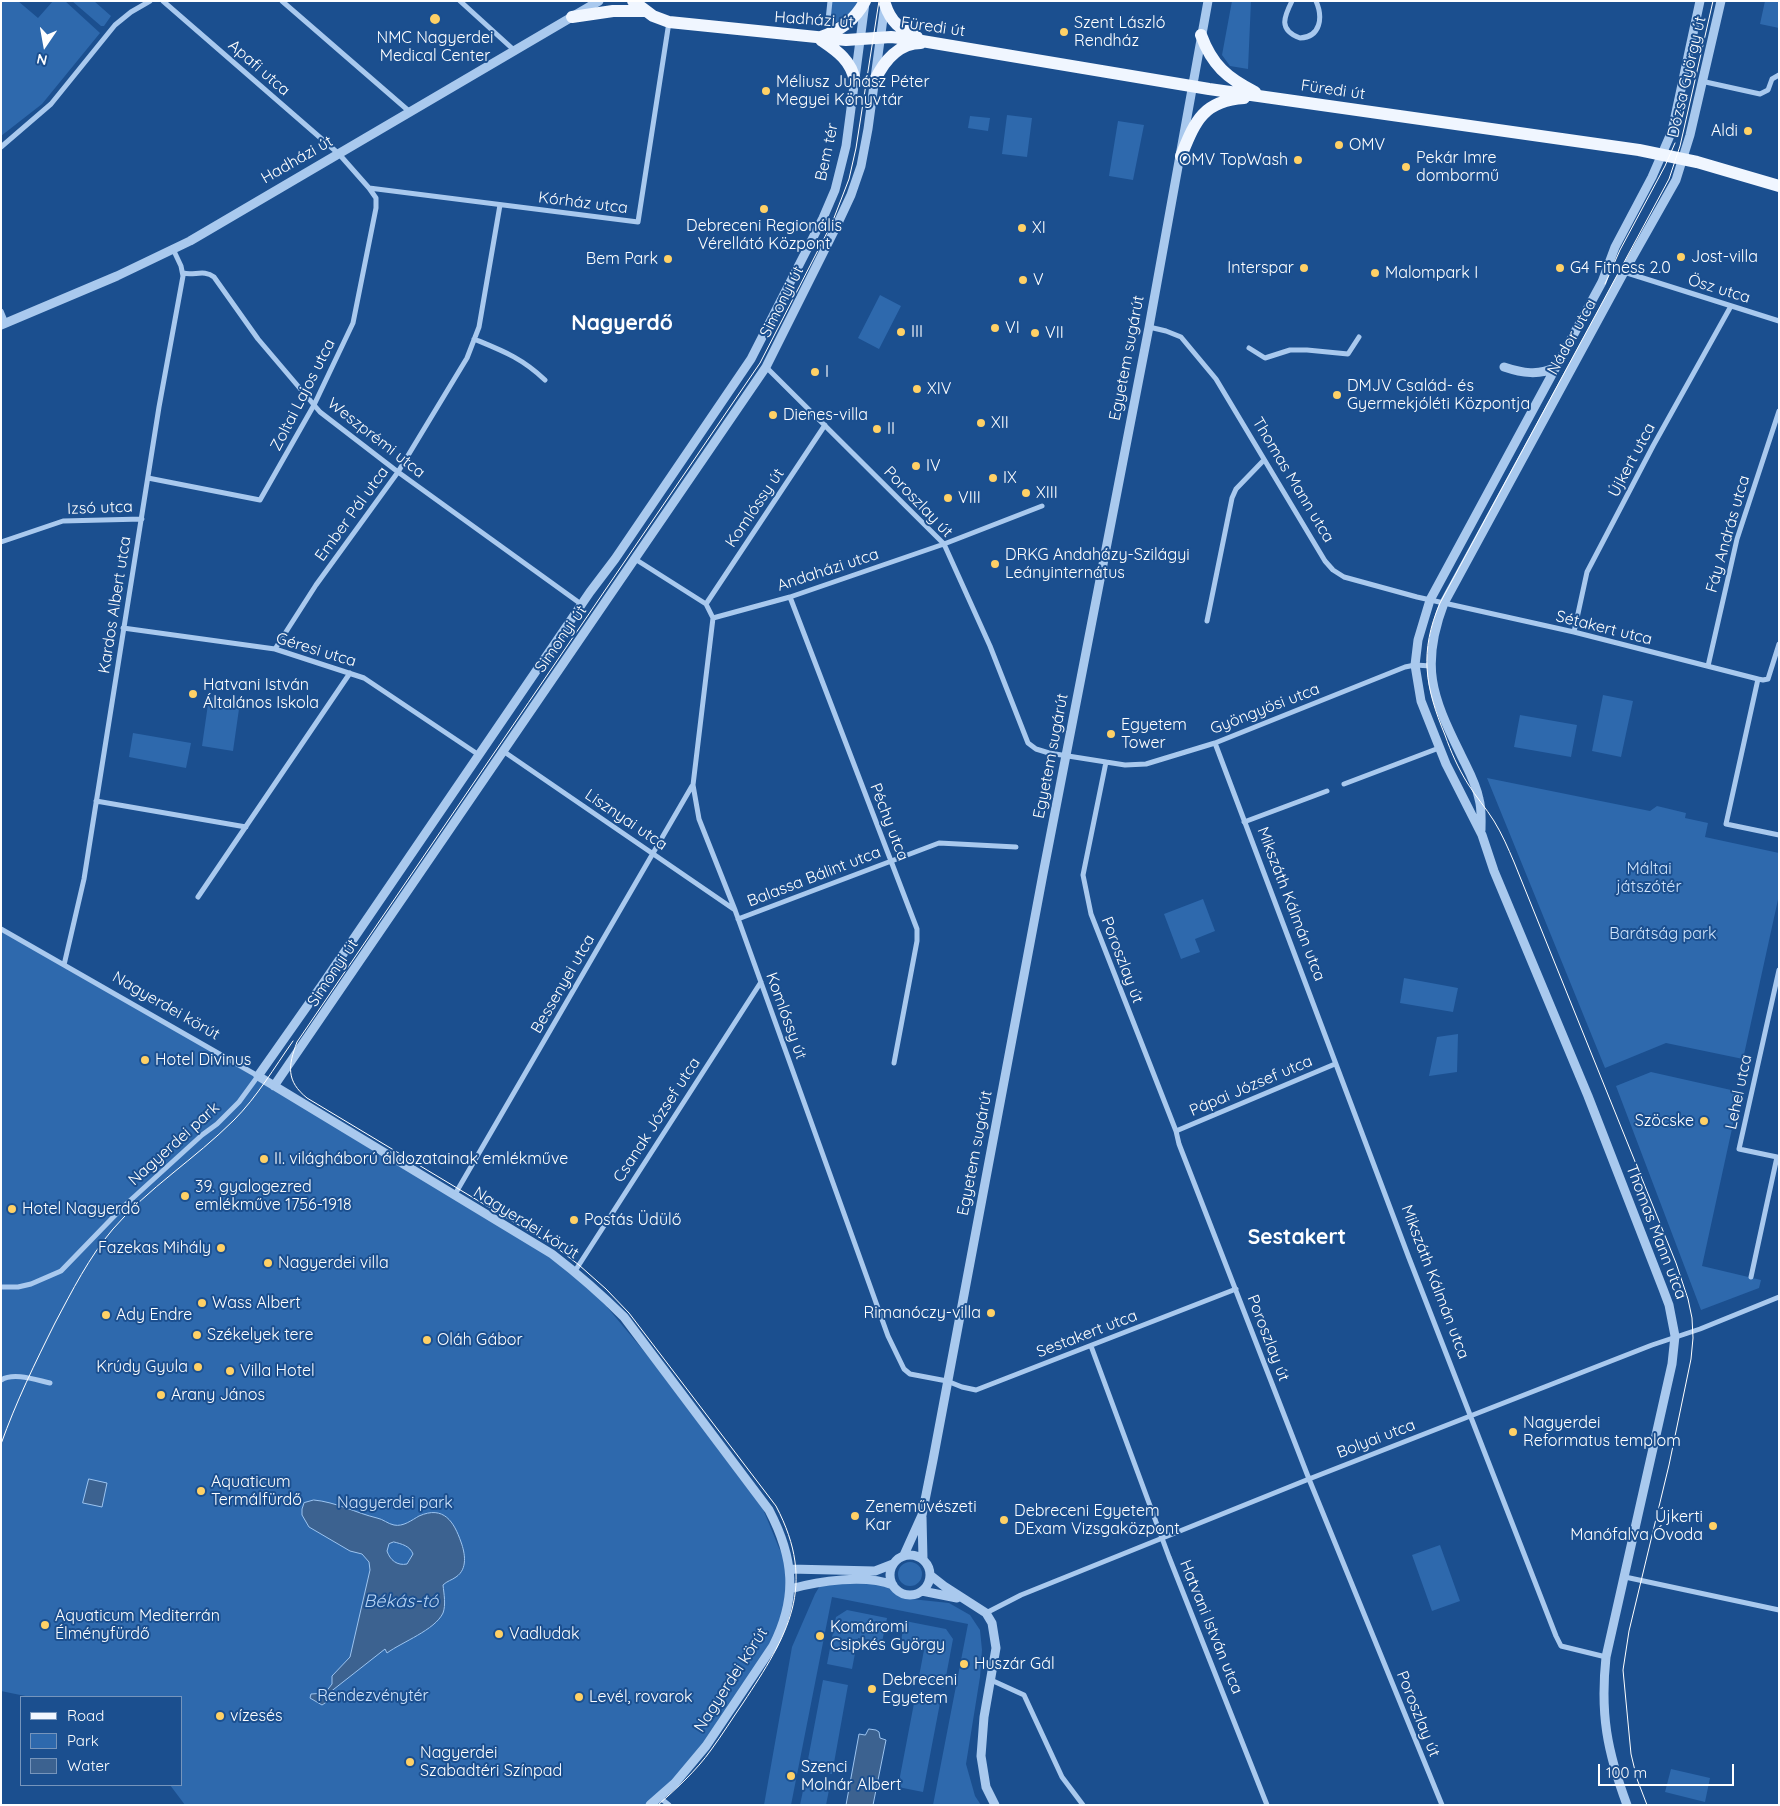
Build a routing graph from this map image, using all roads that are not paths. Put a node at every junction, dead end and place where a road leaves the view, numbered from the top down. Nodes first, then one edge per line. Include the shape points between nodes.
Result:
1 (150, 1) edge
2 (162, 1) edge
3 (282, 1) edge
4 (460, 1) edge
5 (599, 1) edge
6 (633, 1) edge
7 (830, 1) edge
8 (865, 1) edge
9 (1208, 1) edge
10 (1292, 1) edge
11 (1316, 1) edge
12 (1700, 1) edge
13 (1721, 1) edge
14 (885, 2) edge
15 (580, 10) edge
16 (645, 12) junction
17 (828, 20) dead end
18 (669, 22) junction
19 (1201, 35) junction
20 (819, 38) junction
21 (880, 38) junction
22 (860, 40) junction
23 (931, 43) junction
24 (516, 51) junction
25 (1779, 75) edge
26 (875, 80) junction
27 (855, 81) junction
28 (1701, 81) junction
29 (1192, 86) junction
30 (1264, 96) junction
31 (410, 112) junction
32 (1, 146) edge
33 (339, 154) junction
34 (1661, 155) junction
35 (1181, 156) junction
36 (1683, 159) junction
37 (1779, 186) edge
38 (369, 188) junction
39 (851, 196) joint
40 (500, 205) junction
41 (822, 218) joint
42 (173, 249) junction
43 (1624, 272) junction
44 (183, 273) junction
45 (1731, 306) junction
46 (1, 311) edge
47 (1779, 321) edge
48 (4, 324) edge
49 (1149, 327) junction
50 (1359, 337) dead end
51 (474, 339) junction
52 (1248, 348) dead end
53 (766, 367) junction
54 (1504, 367) dead end
55 (1556, 367) junction
56 (545, 380) dead end
57 (1550, 394) junction
58 (314, 405) junction
59 (1779, 411) edge
60 (825, 425) junction
61 (1263, 461) junction
62 (398, 472) junction
63 (148, 478) junction
64 (1042, 506) dead end
65 (142, 519) junction
66 (1, 542) edge
67 (944, 544) junction
68 (635, 559) junction
69 (790, 597) junction
70 (1430, 600) junction
71 (1444, 603) junction
72 (581, 604) junction
73 (706, 604) junction
74 (713, 618) junction
75 (1207, 621) dead end
76 (123, 628) junction
77 (1574, 632) junction
78 (1779, 644) edge
79 (275, 649) junction
80 (1415, 665) junction
81 (1431, 666) junction
82 (1708, 666) junction
83 (350, 673) junction
84 (1758, 679) junction
85 (1215, 743) junction
86 (1028, 744) joint
87 (1439, 748) junction
88 (503, 751) junction
89 (479, 755) junction
90 (1067, 755) junction
91 (1106, 762) junction
92 (1344, 784) dead end
93 (692, 785) junction
94 (1327, 791) dead end
95 (96, 800) junction
96 (1244, 822) junction
97 (246, 827) junction
98 (1482, 835) junction
99 (1779, 835) edge
100 (1016, 847) dead end
101 (653, 854) junction
102 (890, 861) junction
103 (198, 897) dead end
104 (735, 910) junction
105 (738, 919) junction
106 (1, 930) edge
107 (64, 965) junction
108 (1779, 970) edge
109 (761, 982) junction
110 (894, 1063) dead end
111 (1335, 1064) junction
112 (258, 1076) junction
113 (274, 1086) junction
114 (1176, 1131) junction
115 (454, 1196) junction
116 (575, 1271) junction
117 (1751, 1277) dead end
118 (1, 1287) edge
119 (1236, 1289) junction
120 (1779, 1297) edge
121 (1675, 1336) junction
122 (1091, 1346) junction
123 (4, 1378) edge
124 (947, 1381) junction
125 (50, 1383) dead end
126 (1471, 1416) junction
127 (1309, 1479) junction
128 (922, 1515) junction
129 (1162, 1539) junction
130 (904, 1555) junction
131 (923, 1559) junction
132 (893, 1564) junction
133 (790, 1569) junction
134 (930, 1575) junction
135 (1625, 1577) junction
136 (893, 1585) junction
137 (790, 1589) junction
138 (922, 1591) junction
139 (962, 1599) junction
140 (1779, 1610) edge
141 (986, 1613) junction
142 (1606, 1657) junction
143 (991, 1680) junction
144 (659, 1797) junction
145 (650, 1805) edge
146 (669, 1805) edge
147 (995, 1805) edge
148 (1083, 1805) edge
149 (1267, 1805) edge
150 (1442, 1805) edge
151 (1627, 1805) edge

1 - 32 street via 114,25 51,104
2 - 33 street, Apafi utca
3 - 31 street
4 - 24 street
5 - 15 street, Hadházi út
6 - 16 main road, Hadházi út
7 - 17 street
8 - 20 main road via 846,25
8 - 22 street, Bem tér
9 - 19 street, Egyetem sugárút
10 - 11 street via 1285,24 1290,33 1300,38 1316,31 1321,17
12 - 34 street, Dózsa György út via 1672,131
13 - 28 street, Dózsa György út
14 - 21 street, Bem tér
14 - 23 main road via 888,16 896,24
15 - 16 main road
15 - 24 street, Hadházi út
16 - 18 main road, Hadházi út
18 - 20 main road, Hadházi út
18 - 40 street, Kórház utca via 638,222
19 - 29 street, Egyetem sugárút
19 - 30 main road via 1217,66 1246,88
20 - 22 main road, Hadházi út
20 - 27 main road via 846,59
21 - 22 main road, Hadházi út
21 - 23 main road, Füredi út
21 - 26 street, Bem tér
22 - 27 street, Bem tér
23 - 26 main road via 916,43 902,48 890,56
23 - 29 main road, Füredi út
24 - 31 street, Hadházi út
25 - 28 street via 1772,79 1768,90 1760,94
26 - 39 street, Bem tér via 865,150
27 - 41 street, Bem tér via 843,162
28 - 36 street, Dózsa György út
29 - 30 main road, Füredi út
29 - 35 street, Egyetem sugárút
30 - 34 main road, Füredi út
30 - 35 main road via 1234,98 1209,108 1194,124
31 - 33 street, Hadházi út
33 - 38 street
33 - 42 street, Hadházi út
34 - 36 main road, Füredi út
34 - 55 street, Nádor utca via 1615,248 1602,282
35 - 49 street, Egyetem sugárút
36 - 37 main road, Füredi út
36 - 43 street, Nádor utca via 1667,198
38 - 40 street, Kórház utca
38 - 58 street, Zoltai Lajos utca via 376,198 376,208 353,323
39 - 53 street, Simonyi út
40 - 51 street, Ember Pál utca via 485,298
41 - 72 street, Simonyi út via 751,358
42 - 44 street
42 - 48 street, Hadházi út
43 - 45 street, Ösz utca
43 - 57 street, Nádor utca
44 - 58 street, Weszprémi utca via 205,272 214,277 258,339
44 - 63 street, Kardos Albert utca
45 - 47 street, Ösz utca
45 - 77 street, Újkert utca via 1587,572
46 - 48 street
49 - 61 street, Thomas Mann utca via 1181,337 1216,379
49 - 90 street, Egyetem sugárút
50 - 52 street via 1348,354 1290,350 1265,358
51 - 56 street via 530,365
51 - 62 street, Ember Pál utca
53 - 60 street, Poroszlay út
53 - 68 street, Simonyi út
54 - 55 street via 1535,374
55 - 57 street, Nádor utca
57 - 70 street, Nádor utca
57 - 71 street, Nádor utca
58 - 62 street, Weszprémi utca
58 - 63 street, Zoltai Lajos utca via 260,500
59 - 82 street, Fáy András utca via 1737,539
60 - 67 street, Poroszlay út
60 - 73 street, Komlóssy út
61 - 70 street, Thomas Mann utca via 1324,561 1333,570 1344,577
61 - 75 street via 1236,489 1232,498
62 - 72 street, Weszprémi utca
62 - 79 street, Ember Pál utca via 316,585
63 - 65 street, Kardos Albert utca
64 - 67 street, Andaházi utca
65 - 66 street, Izsó utca via 63,521
65 - 76 street, Kardos Albert utca
67 - 69 street, Andaházi utca
67 - 86 street, Poroszlay út via 990,646
68 - 73 street
68 - 88 street, Simonyi út
69 - 74 street, Andaházi utca
69 - 102 street, Péchy utca
70 - 71 street, Thomas Mann utca
70 - 80 street, Nádor utca via 1418,640
71 - 77 street, Sétakert utca
71 - 81 street, Nádor utca via 1434,633
72 - 89 street, Simonyi út
73 - 74 street
74 - 93 street, Komlóssy út
76 - 79 street, Géresi utca
76 - 95 street, Kardos Albert utca
77 - 82 street, Sétakert utca
78 - 84 street via 1768,678
79 - 83 street, Géresi utca
80 - 81 street, Gyöngyösi utca
80 - 85 street, Gyöngyösi utca
80 - 87 street, Thomas Mann utca via 1421,701
81 - 98 street, Thomas Mann utca via 1435,698 1443,720 1480,800
82 - 84 street, Sétakert utca
83 - 89 street, Géresi utca via 364,678
83 - 97 street
84 - 99 street via 1726,824
85 - 91 street, Gyöngyösi utca via 1146,764
85 - 96 street, Mikszáth Kálmán utca
86 - 90 street, Gyöngyösi utca via 1049,753
87 - 92 street
87 - 98 street, Thomas Mann utca
88 - 101 street, Lisznyai utca
88 - 113 street, Simonyi út
89 - 112 street, Simonyi út
90 - 91 street, Gyöngyösi utca
90 - 124 street, Egyetem sugárút
91 - 114 street, Poroszlay út via 1083,876 1091,914
93 - 101 street, Bessenyei utca
93 - 104 street, Komlóssy út via 699,819
94 - 96 street
95 - 97 street
95 - 107 street, Kardos Albert utca via 84,879
96 - 111 street, Mikszáth Kálmán utca
97 - 103 street
98 - 121 street, Thomas Mann utca via 1664,1289
100 - 102 street, Balassa Bálint utca via 939,843
101 - 104 street, Lisznyai utca
101 - 115 street, Bessenyei utca
102 - 105 street, Balassa Bálint utca
102 - 110 street, Péchy utca via 917,929 918,941
104 - 105 street, Komlóssy út
105 - 109 street, Komlóssy út
106 - 107 street, Nagyerdei körút
107 - 112 street, Nagyerdei körút
108 - 117 street, Lehel utca via 1740,1149 1777,1157
109 - 116 street, Csanak József utca
109 - 124 street, Komlóssy út via 894,1349 910,1374
111 - 114 street, Pápai József utca
111 - 126 street, Mikszáth Kálmán utca
112 - 113 street, Nagyerdei körút
112 - 118 street, Nagyerdei park via 217,1124 122,1207 61,1271 31,1284
113 - 115 street, Nagyerdei körút
114 - 119 street, Poroszlay út
115 - 116 street, Nagyerdei körút
116 - 133 street, Nagyerdei körút via 624,1317 769,1510 779,1530
119 - 122 street, Sestakert utca
119 - 127 street, Poroszlay út
120 - 121 street, Bolyai utca
121 - 126 street, Bolyai utca
121 - 135 street, Thomas Mann utca via 1672,1364
122 - 124 street, Sestakert utca via 976,1390
122 - 129 street, Hatvani István utca
123 - 125 street
124 - 128 street, Egyetem sugárút
126 - 127 street, Bolyai utca
126 - 142 street, Mikszáth Kálmán utca via 1561,1646
127 - 129 street, Bolyai utca
127 - 150 street, Poroszlay út
128 - 130 street, Egyetem sugárút
128 - 131 street, Egyetem sugárút
129 - 141 street, Bolyai utca via 1021,1595
129 - 149 street, Hatvani István utca
130 - 131 street
130 - 132 street
131 - 134 street
132 - 133 street via 875,1571
132 - 136 street via 890,1572
133 - 137 street, Nagyerdei körút
134 - 138 street
134 - 139 street
135 - 140 street
135 - 142 street, Thomas Mann utca
136 - 137 street via 875,1580 822,1581
136 - 138 street via 908,1595
137 - 144 street, Nagyerdei körút via 786,1616 773,1646 706,1746
138 - 139 street
139 - 141 street
141 - 143 street via 992,1623 996,1648
142 - 151 street via 1603,1687 1606,1731
143 - 147 street via 981,1756 986,1787
143 - 148 street via 1024,1695 1062,1777
144 - 145 street, Nagyerdei körút
144 - 146 street

